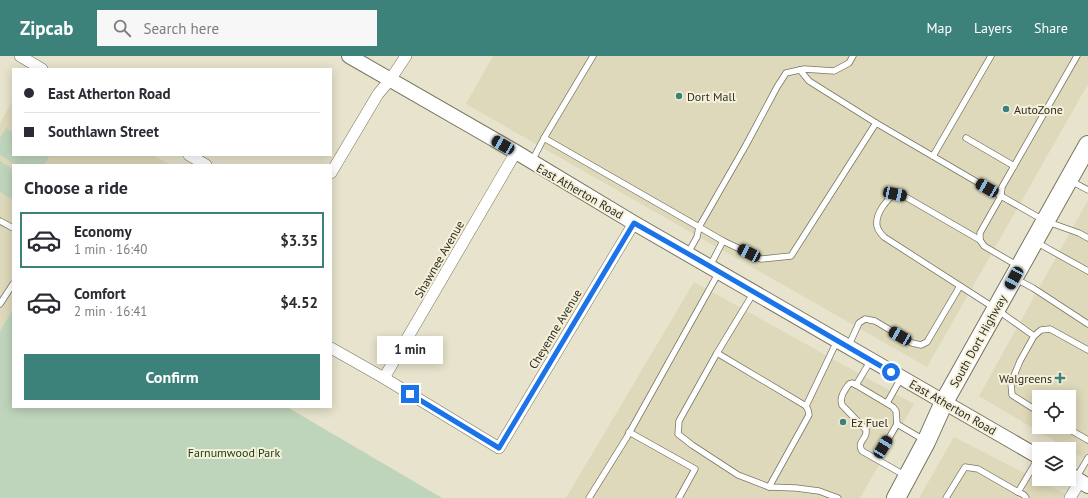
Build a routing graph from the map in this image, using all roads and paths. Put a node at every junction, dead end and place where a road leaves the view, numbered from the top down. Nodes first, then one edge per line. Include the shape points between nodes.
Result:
1 (20, 56) edge
2 (349, 56) edge
3 (406, 56) edge
4 (593, 56) edge
5 (853, 56) edge
6 (991, 56) edge
7 (1077, 56) edge
8 (40, 68) edge
9 (800, 70) junction
10 (390, 80) junction
11 (876, 123) junction
12 (544, 138) junction
13 (966, 138) dead end
14 (1088, 145) edge
15 (516, 152) junction
16 (191, 156) edge
17 (932, 156) junction
18 (531, 162) junction
19 (204, 164) edge
20 (1014, 166) junction
21 (332, 171) edge
22 (1068, 180) junction
23 (1088, 190) edge
24 (1001, 196) junction
25 (0, 221) edge
26 (1045, 221) junction
27 (634, 223) junction
28 (12, 227) edge
29 (699, 227) junction
30 (1088, 238) edge
31 (980, 240) junction
32 (724, 241) junction
33 (1034, 241) junction
34 (688, 253) junction
35 (715, 269) junction
36 (1088, 271) edge
37 (1017, 273) junction
38 (12, 286) edge
39 (960, 286) junction
40 (754, 292) junction
41 (0, 304) edge
42 (996, 309) junction
43 (1088, 324) edge
44 (1034, 336) junction
45 (842, 344) junction
46 (332, 349) edge
47 (1088, 350) edge
48 (718, 353) junction
49 (871, 360) junction
50 (384, 378) junction
51 (901, 378) junction
52 (856, 385) junction
53 (944, 402) junction
54 (887, 403) junction
55 (806, 406) junction
56 (1032, 408) edge
57 (897, 424) junction
58 (629, 432) junction
59 (1076, 433) edge
60 (1088, 440) edge
61 (926, 442) junction
62 (1032, 453) edge
63 (1088, 458) edge
64 (876, 459) junction
65 (1032, 469) edge
66 (908, 477) junction
67 (1078, 480) edge
68 (769, 487) junction
69 (1018, 492) junction
70 (589, 498) edge
71 (679, 498) edge
72 (838, 498) edge
73 (896, 498) edge
74 (946, 498) edge
75 (1026, 498) edge
76 (1070, 498) edge

1 - 8 street
2 - 10 street, East Atherton Road
3 - 10 street
4 - 12 lane
5 - 9 lane via 849,63 834,71
6 - 17 lane
7 - 20 lane
9 - 11 lane via 809,81
9 - 29 lane via 786,73
10 - 15 street, East Atherton Road
10 - 21 street via 378,94
11 - 17 lane
11 - 32 lane via 791,256 762,259
12 - 18 lane
12 - 29 lane
13 - 20 lane
14 - 22 main road, South Dort Highway
15 - 18 street, East Atherton Road
15 - 50 street, Shawnee Avenue
16 - 19 street
17 - 24 lane
18 - 27 street, East Atherton Road
20 - 24 lane via 1002,187
22 - 23 lane
22 - 26 main road, South Dort Highway
24 - 26 lane
24 - 31 lane via 980,233
25 - 28 lane
26 - 30 lane
26 - 33 main road, South Dort Highway
27 - 34 street, East Atherton Road
27 - 50 street, Cheyenne Avenue via 499,448
29 - 32 lane
29 - 34 lane via 697,237
31 - 37 lane
31 - 39 lane via 904,196 895,194 888,198 877,217 877,227 884,237
32 - 35 lane
33 - 36 lane
33 - 37 main road, South Dort Highway
34 - 35 street, East Atherton Road
35 - 40 street, East Atherton Road
35 - 58 lane
37 - 42 main road, South Dort Highway
37 - 43 lane via 1033,288
38 - 41 lane
39 - 42 lane
39 - 45 lane via 927,342 921,345 912,343 875,321 865,319
40 - 45 street, East Atherton Road
40 - 48 lane
42 - 44 lane
42 - 53 main road, South Dort Highway
44 - 47 lane via 1041,330 1050,328
44 - 56 lane via 1011,383 1012,395
45 - 49 street, East Atherton Road
45 - 55 lane
46 - 50 street
48 - 55 lane
48 - 68 lane via 679,421 678,434 738,475
49 - 51 street, East Atherton Road
49 - 52 lane
51 - 53 street, East Atherton Road
51 - 54 lane
52 - 54 lane
52 - 64 lane via 849,384 840,399 841,403 867,431 860,448
53 - 61 main road, South Dort Highway
53 - 62 street, East Atherton Road
54 - 57 lane via 896,411
55 - 68 lane via 809,415
57 - 61 lane
57 - 64 lane
58 - 70 lane
58 - 71 lane via 695,470
59 - 60 lane
61 - 66 main road, South Dort Highway
63 - 67 lane
64 - 66 lane
65 - 69 lane
66 - 73 main road, South Dort Highway
67 - 76 street
68 - 72 lane via 820,491
69 - 74 lane via 978,469 965,467
69 - 75 lane

